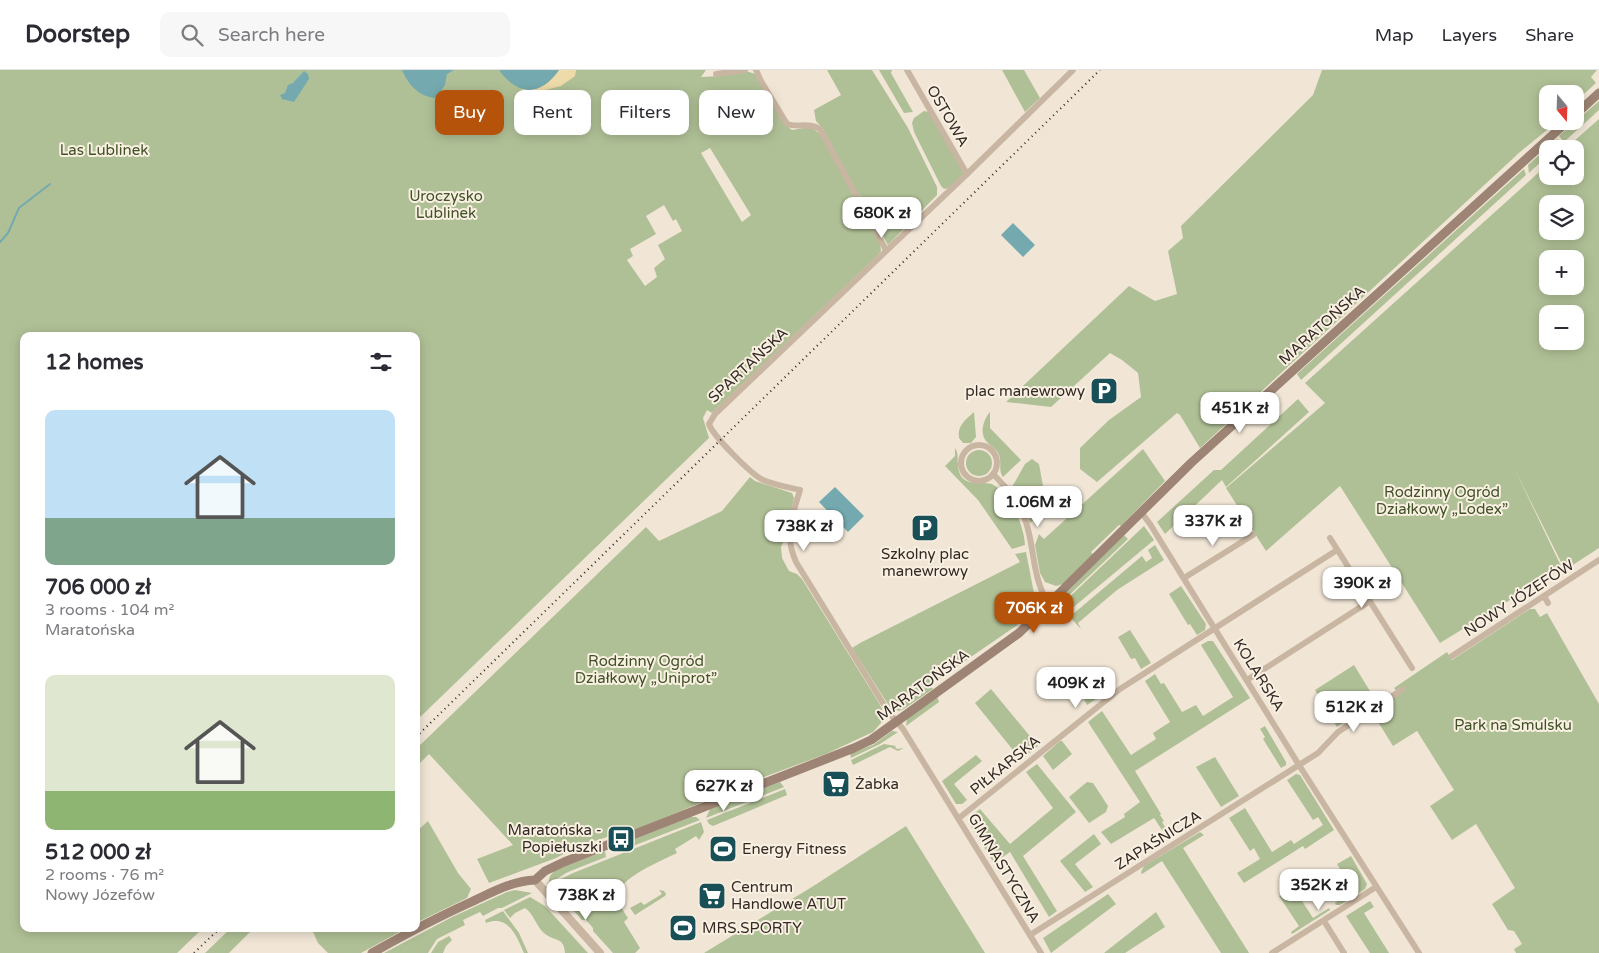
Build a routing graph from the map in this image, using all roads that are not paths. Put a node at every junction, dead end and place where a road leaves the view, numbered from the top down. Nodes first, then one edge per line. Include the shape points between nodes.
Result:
1 (745, 70) edge
2 (756, 70) edge
3 (907, 70) edge
4 (1073, 70) edge
5 (716, 74) dead end
6 (1599, 93) edge
7 (1584, 107) edge
8 (1558, 130) edge
9 (967, 174) junction
10 (886, 250) junction
11 (993, 474) junction
12 (1141, 512) junction
13 (1253, 534) dead end
14 (1330, 538) dead end
15 (1337, 550) junction
16 (1599, 560) edge
17 (1184, 578) junction
18 (1544, 596) junction
19 (1370, 601) junction
20 (1548, 603) dead end
21 (1049, 604) junction
22 (1215, 629) junction
23 (1452, 656) dead end
24 (1412, 668) dead end
25 (1247, 680) junction
26 (1404, 689) dead end
27 (889, 713) joint
28 (896, 721) junction
29 (1299, 765) junction
30 (959, 818) junction
31 (535, 880) junction
32 (1376, 887) junction
33 (1324, 921) junction
34 (420, 928) edge
35 (412, 932) edge
36 (1030, 935) junction
37 (372, 953) edge
38 (600, 953) edge
39 (1041, 953) edge
40 (1272, 953) edge
41 (1344, 953) edge
42 (1419, 953) edge

1 - 5 street
2 - 10 street via 787,124 811,125 820,129
3 - 9 street, OSTOWA
4 - 9 street, SPARTAŃSKA
6 - 7 main road
8 - 12 main road, MARATOŃSKA
9 - 10 street, SPARTAŃSKA
10 - 27 street, SPARTAŃSKA via 713,416 709,424 720,440 759,477 800,490 790,527 793,555
11 - 11 street via 996,458 988,448 976,446 966,451 961,462 967,477 983,481
11 - 21 street via 1014,498 1024,517 1039,587
12 - 17 street, KOLARSKA
12 - 21 main road, MARATOŃSKA
13 - 17 street
14 - 15 street
15 - 19 street
15 - 22 street, PIŁKARSKA
16 - 18 street, NOWY JÓZEFÓW
17 - 22 street, KOLARSKA
18 - 20 street
18 - 23 street, NOWY JÓZEFÓW
19 - 24 street
19 - 25 street
21 - 28 main road, MARATOŃSKA via 1019,633
22 - 25 street, KOLARSKA
22 - 30 street, PIŁKARSKA via 1120,689
25 - 29 street, KOLARSKA
26 - 29 street via 1338,732 1318,753
27 - 28 street, GIMNASTYCZNA
28 - 30 street, GIMNASTYCZNA
28 - 31 main road, MARATOŃSKA via 860,746 564,862
29 - 32 street, KOLARSKA
29 - 36 street, ZAPAŚNICZA
30 - 36 street, GIMNASTYCZNA
31 - 34 main road, MARATOŃSKA via 502,887
31 - 38 street
32 - 33 street
32 - 42 street, KOLARSKA
33 - 40 street
33 - 41 street
35 - 37 main road, MARATOŃSKA
36 - 39 street, GIMNASTYCZNA

